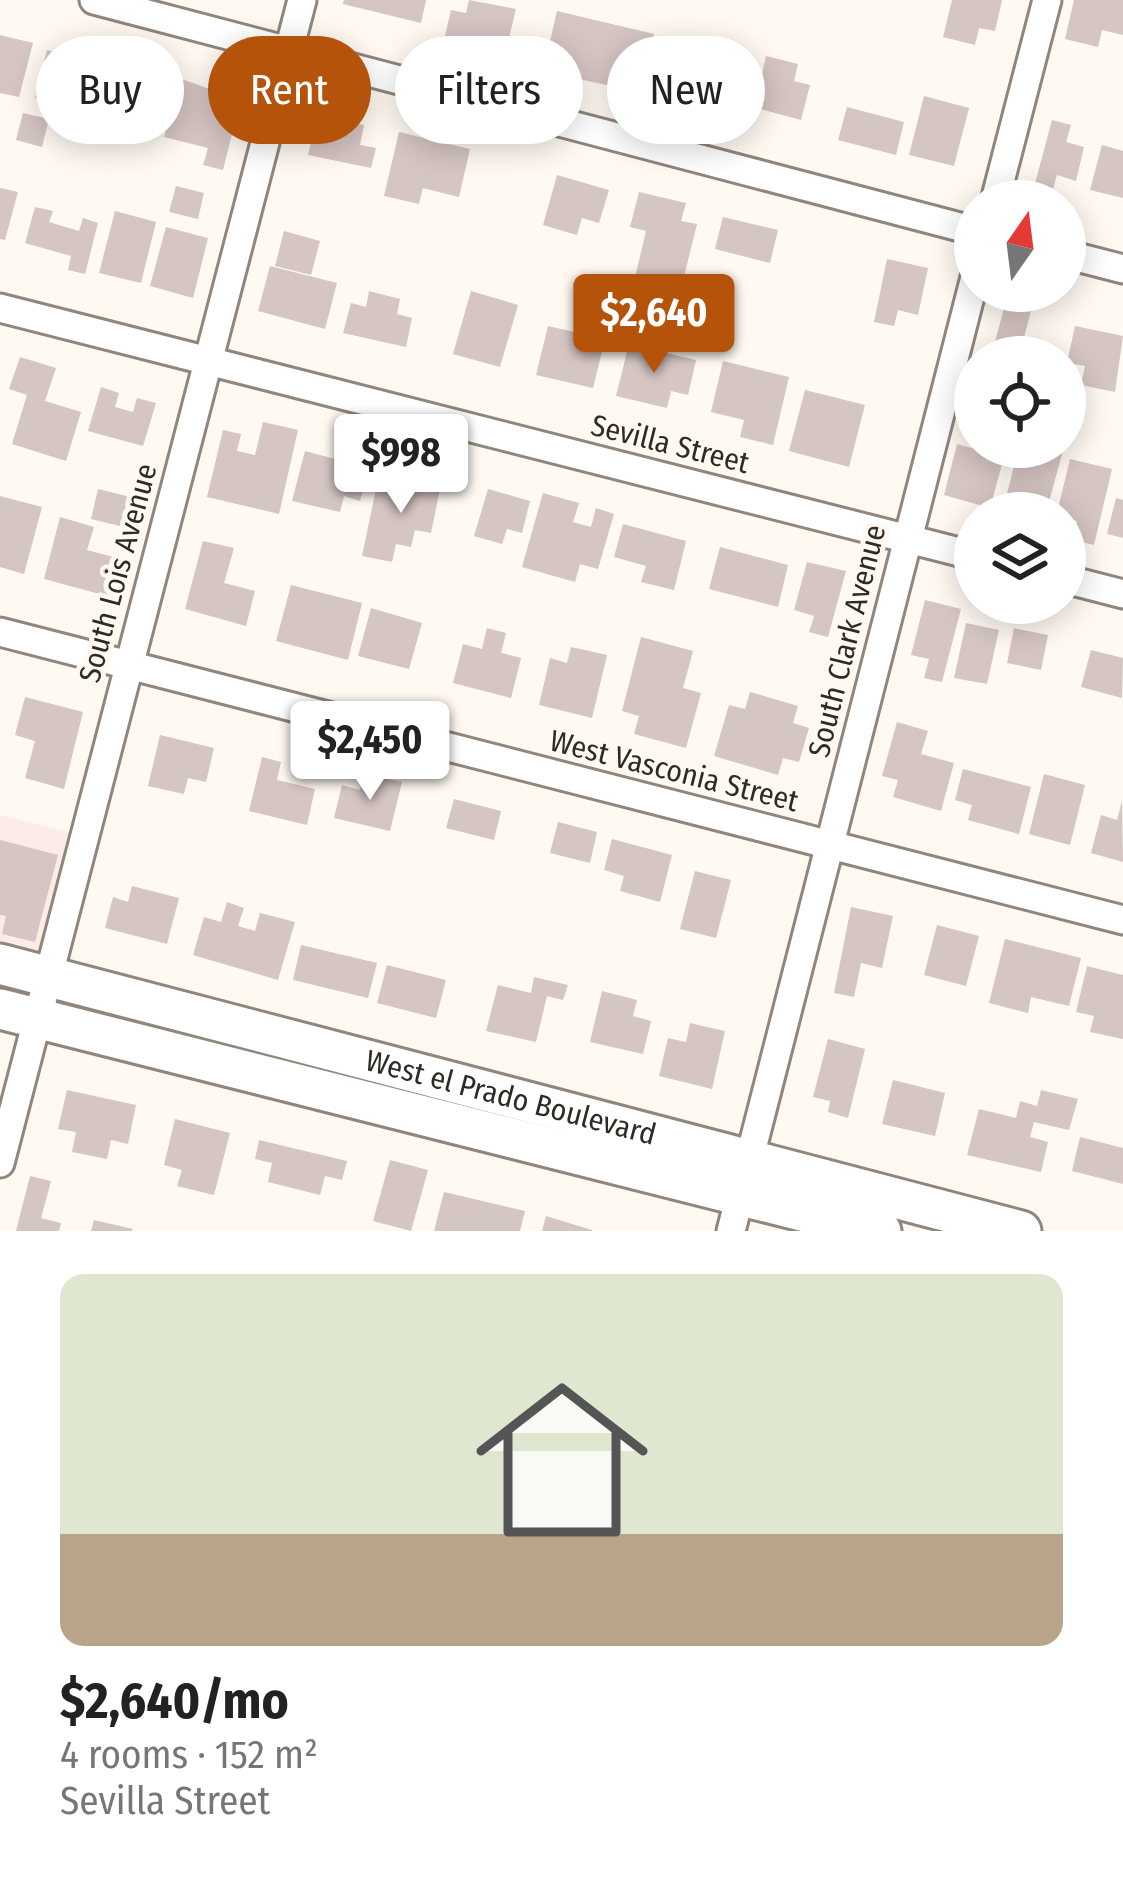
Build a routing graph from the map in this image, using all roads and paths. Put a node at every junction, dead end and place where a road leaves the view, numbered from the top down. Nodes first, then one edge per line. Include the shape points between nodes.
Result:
1 (94, 0) edge
2 (302, 0) edge
3 (1047, 0) edge
4 (234, 36) edge
5 (293, 36) edge
6 (371, 72) edge
7 (265, 144) edge
8 (1000, 180) edge
9 (954, 225) edge
10 (1086, 259) edge
11 (1123, 269) edge
12 (0, 308) edge
13 (966, 312) edge
14 (208, 361) junction
15 (907, 539) junction
16 (954, 551) edge
17 (1086, 585) edge
18 (1123, 594) edge
19 (0, 632) edge
20 (128, 665) junction
21 (828, 844) junction
22 (1123, 920) edge
23 (0, 964) edge
24 (50, 977) junction
25 (0, 1009) edge
26 (39, 1018) junction
27 (393, 1087) junction
28 (0, 1163) edge
29 (740, 1195) edge
30 (881, 1231) edge
31 (1021, 1231) edge

1 - 4 street
2 - 5 street, South Lois Avenue
3 - 8 street
6 - 9 street
7 - 14 street, South Lois Avenue
10 - 11 street
12 - 14 street, Sevilla Street
13 - 15 street, South Clark Avenue
14 - 15 street, Sevilla Street
14 - 20 street, South Lois Avenue
15 - 16 street, Sevilla Street
15 - 21 street, South Clark Avenue
17 - 18 street
19 - 20 street, West Vasconia Street
20 - 21 street, West Vasconia Street
20 - 24 street, South Lois Avenue
21 - 22 street, West Vasconia Street
21 - 29 street, South Clark Avenue
23 - 24 street, West el Prado Boulevard
24 - 26 street, South Lois Avenue
24 - 27 street, West el Prado Boulevard
25 - 26 street, West el Prado Boulevard
26 - 27 street, West el Prado Boulevard
26 - 28 street, South Lois Avenue
27 - 29 street, West el Prado Boulevard
29 - 30 street, West el Prado Boulevard
29 - 31 street, West el Prado Boulevard

